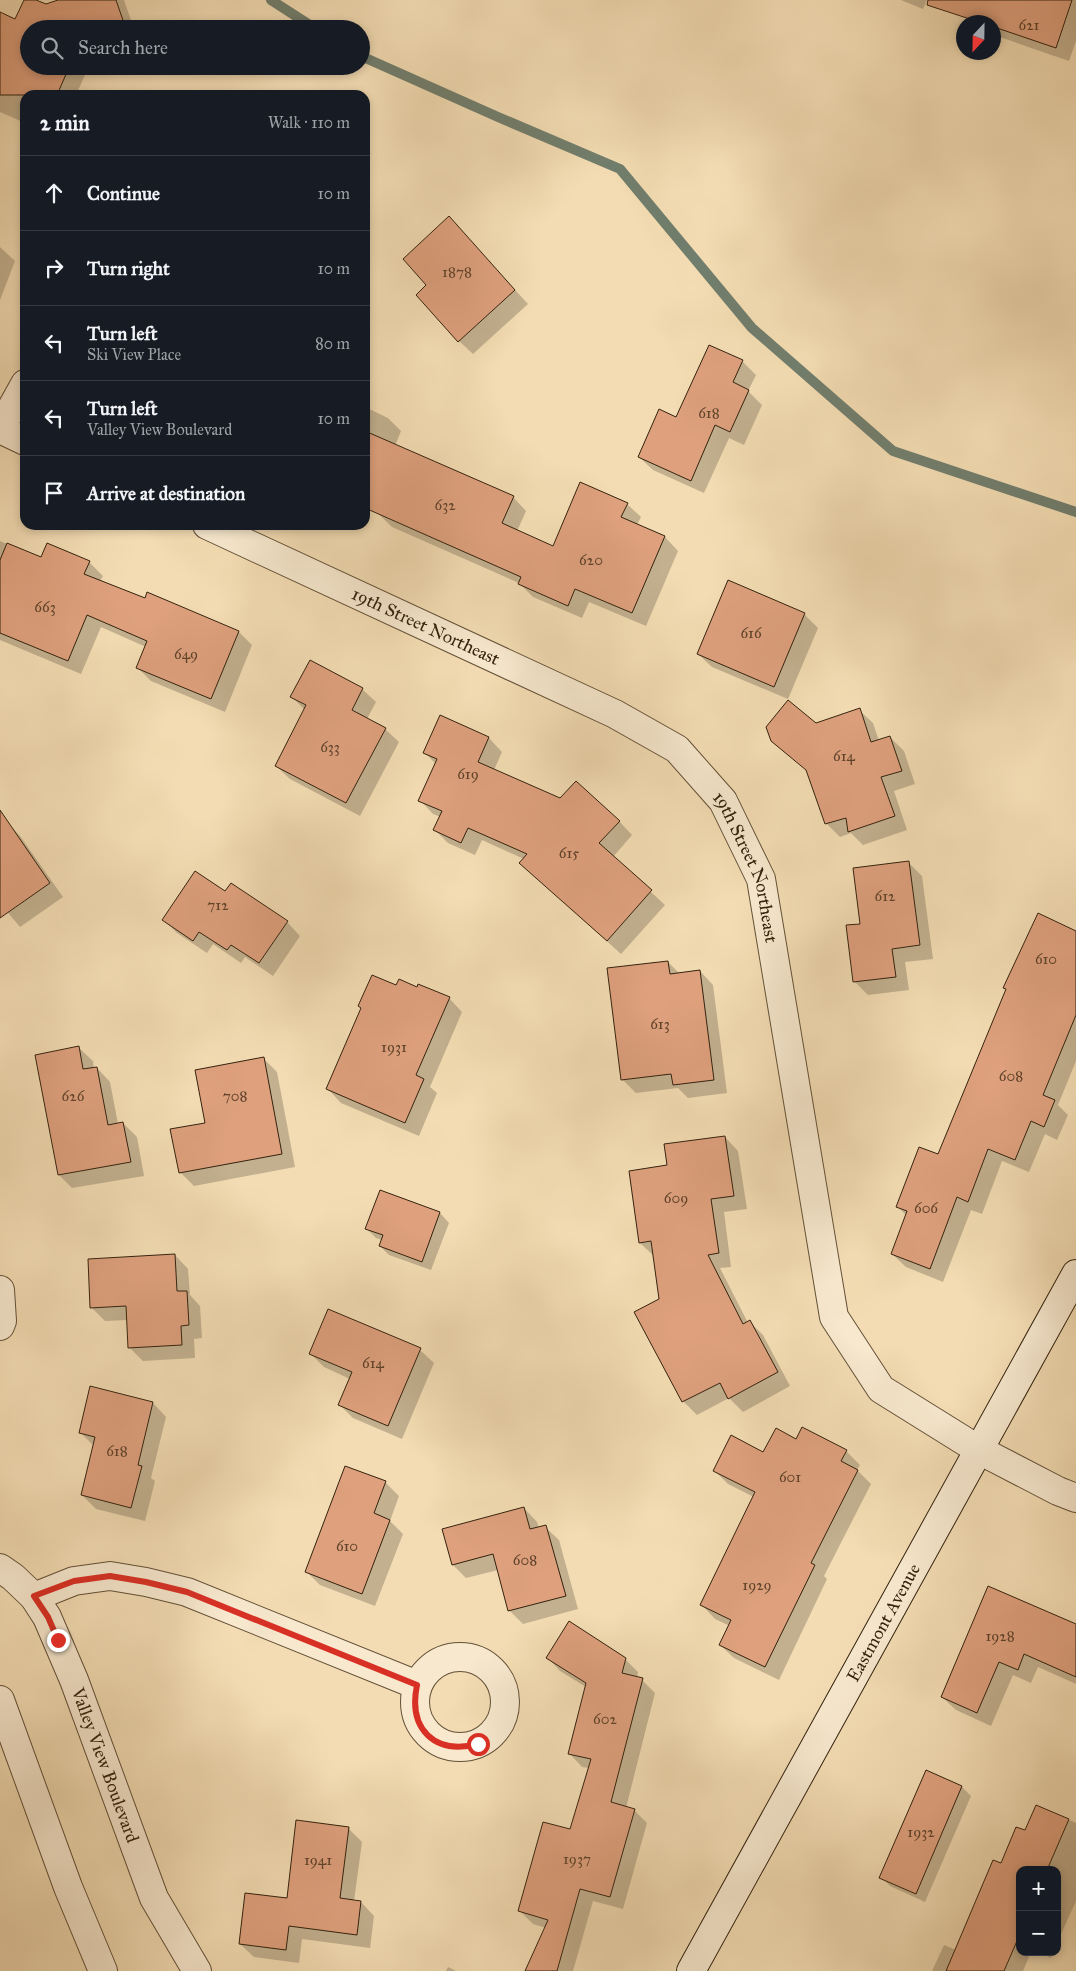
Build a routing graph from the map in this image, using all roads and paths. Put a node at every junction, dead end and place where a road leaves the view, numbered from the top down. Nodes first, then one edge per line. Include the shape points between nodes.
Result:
1 (20, 393) edge
2 (0, 429) edge
3 (20, 439) edge
4 (218, 530) edge
5 (1076, 1274) edge
6 (0, 1290) edge
7 (0, 1326) edge
8 (979, 1450) junction
9 (1076, 1498) edge
10 (0, 1568) edge
11 (34, 1596) junction
12 (417, 1685) dead end
13 (0, 1700) edge
14 (104, 1971) edge
15 (196, 1971) edge
16 (691, 1971) edge

1 - 2 street
2 - 3 street
4 - 8 street, 19th Street Northeast via 615,714 677,749 723,801 761,880 834,1317 881,1389
5 - 8 street, Eastmont Avenue
6 - 7 street
8 - 9 street, 19th Street Northeast
8 - 16 street, Eastmont Avenue
10 - 11 street, Valley View Boulevard
11 - 12 street via 74,1581 110,1576 146,1582 187,1592
11 - 15 street, Valley View Boulevard via 58,1640 154,1898
13 - 14 street via 68,1887

